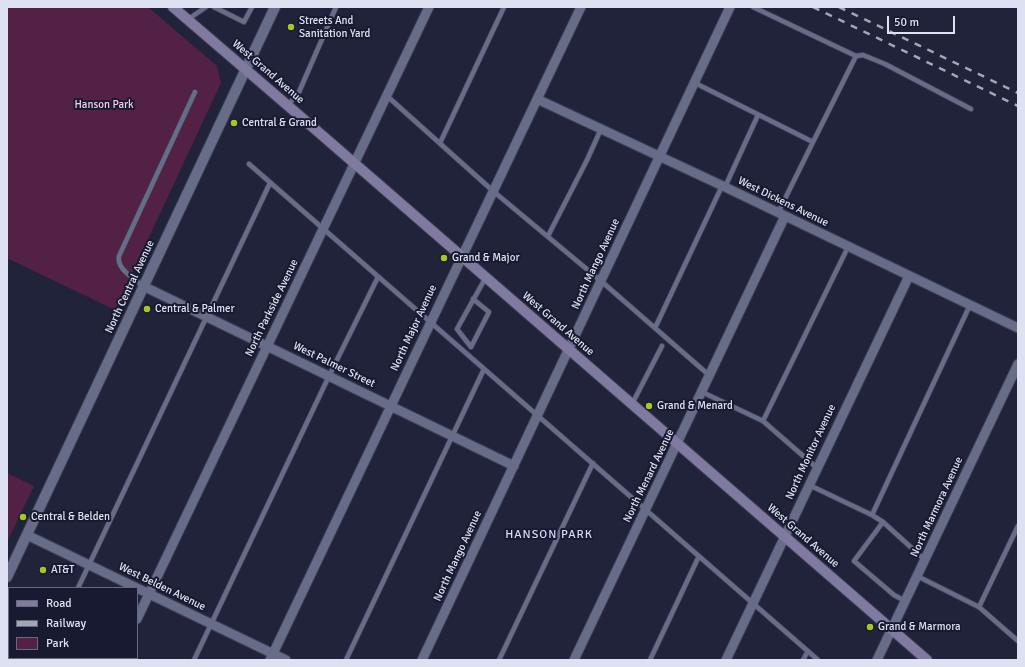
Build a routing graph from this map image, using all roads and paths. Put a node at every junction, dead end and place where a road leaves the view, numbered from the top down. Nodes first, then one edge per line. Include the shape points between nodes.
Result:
1 (173, 7) edge
2 (206, 7) edge
3 (214, 7) edge
4 (252, 7) edge
5 (275, 7) edge
6 (336, 7) edge
7 (429, 7) edge
8 (504, 7) edge
9 (581, 7) edge
10 (730, 7) edge
11 (753, 7) edge
12 (187, 20) junction
13 (856, 56) junction
14 (246, 69) junction
15 (695, 83) junction
16 (195, 92) dead end
17 (387, 96) junction
18 (537, 99) junction
19 (288, 105) junction
20 (971, 109) dead end
21 (758, 115) junction
22 (601, 129) junction
23 (813, 142) junction
24 (440, 143) junction
25 (660, 157) junction
26 (249, 164) dead end
27 (355, 164) junction
28 (270, 183) junction
29 (723, 187) junction
30 (493, 191) junction
31 (782, 215) junction
32 (324, 229) junction
33 (548, 236) junction
34 (848, 247) junction
35 (462, 256) junction
36 (909, 276) junction
37 (378, 277) junction
38 (486, 277) junction
39 (601, 281) junction
40 (143, 286) junction
41 (474, 299) junction
42 (970, 305) junction
43 (206, 316) junction
44 (430, 322) junction
45 (655, 328) junction
46 (1018, 328) edge
47 (267, 346) junction
48 (662, 346) dead end
49 (569, 350) junction
50 (1018, 364) edge
51 (484, 369) junction
52 (329, 376) junction
53 (710, 376) junction
54 (702, 392) junction
55 (632, 404) junction
56 (391, 406) junction
57 (538, 416) junction
58 (763, 421) junction
59 (452, 436) junction
60 (678, 444) junction
61 (593, 463) junction
62 (514, 466) junction
63 (817, 468) junction
64 (809, 485) junction
65 (646, 510) junction
66 (872, 515) junction
67 (883, 522) junction
68 (1018, 526) edge
69 (27, 535) junction
70 (784, 536) junction
71 (699, 556) junction
72 (925, 560) junction
73 (89, 564) junction
74 (917, 576) junction
75 (7, 578) edge
76 (78, 587) edge
77 (135, 587) edge
78 (138, 588) edge
79 (149, 594) junction
80 (905, 601) junction
81 (753, 603) junction
82 (979, 607) junction
83 (138, 617) edge
84 (211, 624) junction
85 (892, 629) junction
86 (1018, 641) edge
87 (808, 651) junction
88 (271, 657) edge
89 (194, 660) edge
90 (286, 660) edge
91 (346, 660) edge
92 (422, 660) edge
93 (499, 660) edge
94 (574, 660) edge
95 (650, 660) edge
96 (726, 660) edge
97 (803, 660) edge
98 (818, 660) edge
99 (877, 660) edge
100 (927, 660) edge

1 - 12 main road, West Grand Avenue
2 - 12 lane
3 - 4 lane via 244,22
5 - 14 street, North Central Avenue
6 - 19 lane via 299,92
7 - 17 street, North Parkside Avenue
8 - 24 lane
9 - 18 street, North Major Avenue
10 - 15 street, North Mango Avenue
11 - 13 lane
12 - 14 main road, West Grand Avenue
13 - 20 lane via 863,55 885,64
13 - 23 lane
14 - 19 main road, West Grand Avenue
14 - 40 street, North Central Avenue
15 - 21 lane
15 - 25 street, North Mango Avenue
16 - 40 lane via 119,256 122,268
17 - 24 lane
17 - 27 street, North Parkside Avenue
18 - 22 street, West Dickens Avenue
18 - 30 street, North Major Avenue
19 - 27 main road, West Grand Avenue
21 - 23 lane
21 - 29 lane
22 - 25 street, West Dickens Avenue
22 - 33 lane
23 - 31 lane
24 - 30 lane
25 - 29 street, West Dickens Avenue
25 - 39 street, North Mango Avenue
26 - 28 lane
27 - 32 street, North Parkside Avenue
27 - 35 main road, West Grand Avenue
28 - 32 lane
28 - 43 lane
29 - 31 street, West Dickens Avenue
29 - 45 lane
30 - 33 lane
30 - 35 street, North Major Avenue
31 - 34 street, West Dickens Avenue
31 - 53 street, North Menard Avenue
32 - 37 lane
32 - 47 street, North Parkside Avenue
33 - 39 lane
34 - 36 street, West Dickens Avenue
34 - 58 lane
35 - 38 main road, West Grand Avenue
35 - 44 street, North Major Avenue
36 - 42 street, West Dickens Avenue
36 - 63 street, North Monitor Avenue
37 - 44 lane
37 - 52 lane
38 - 41 lane
38 - 49 main road, West Grand Avenue
39 - 45 lane
39 - 49 street, North Mango Avenue
40 - 43 street, West Palmer Street
40 - 69 street, North Central Avenue
41 - 41 lane via 456,329 471,347 489,312
42 - 46 street, West Dickens Avenue
42 - 66 lane
43 - 47 street, West Palmer Street
43 - 73 lane
44 - 51 lane
44 - 56 street, North Major Avenue
45 - 53 lane
47 - 52 street, West Palmer Street
47 - 79 street, North Parkside Avenue
48 - 55 lane
49 - 55 main road, West Grand Avenue
49 - 57 street, North Mango Avenue
50 - 72 street, North Marmora Avenue
51 - 57 lane
51 - 59 lane
52 - 56 street, West Palmer Street
52 - 84 lane
53 - 54 street, North Menard Avenue
54 - 58 lane
54 - 60 street, North Menard Avenue
55 - 60 main road, West Grand Avenue
56 - 59 street, West Palmer Street
56 - 88 street, North Major Avenue
57 - 61 lane
57 - 62 street, North Mango Avenue
58 - 63 lane
59 - 62 street, West Palmer Street
59 - 91 lane
60 - 65 street, North Menard Avenue
60 - 70 main road, West Grand Avenue
61 - 65 lane
61 - 93 lane
62 - 92 street, North Mango Avenue
63 - 64 street, North Monitor Avenue
64 - 66 lane
64 - 70 street, North Monitor Avenue
65 - 71 lane
65 - 94 street, North Menard Avenue
66 - 67 lane
67 - 72 lane
67 - 80 lane via 854,561 894,595
68 - 82 lane
69 - 73 street, West Belden Avenue
69 - 75 street, North Central Avenue
70 - 81 street, North Monitor Avenue
70 - 85 main road, West Grand Avenue
71 - 81 lane
71 - 95 lane
72 - 74 street, North Marmora Avenue
73 - 76 lane
73 - 77 street, West Belden Avenue
74 - 80 street, North Marmora Avenue
74 - 82 lane
78 - 79 street, West Belden Avenue
79 - 83 street, North Parkside Avenue
79 - 84 street, West Belden Avenue
80 - 85 street, North Marmora Avenue
81 - 87 lane
81 - 96 street, North Monitor Avenue
82 - 86 lane
84 - 88 street, West Belden Avenue
84 - 89 lane
85 - 99 street, North Marmora Avenue
85 - 100 main road, West Grand Avenue
87 - 97 lane
87 - 98 lane
88 - 90 street, West Belden Avenue

